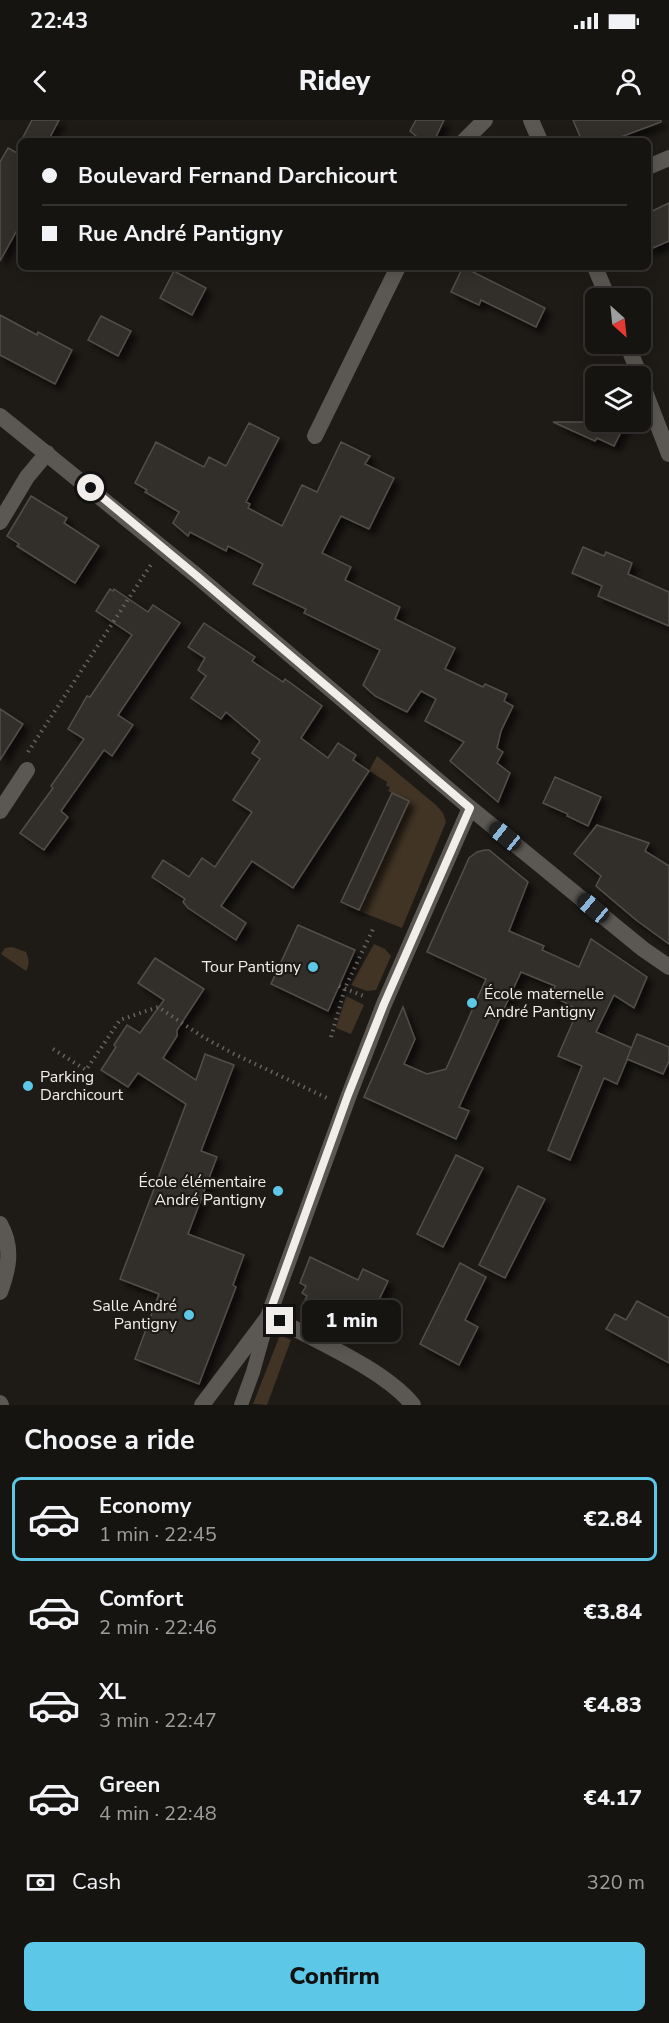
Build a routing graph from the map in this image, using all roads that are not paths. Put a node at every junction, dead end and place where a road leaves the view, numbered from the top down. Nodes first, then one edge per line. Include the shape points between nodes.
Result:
1 (485, 120) edge
2 (531, 120) edge
3 (467, 138) edge
4 (539, 138) edge
5 (669, 158) edge
6 (651, 166) edge
7 (397, 270) edge
8 (596, 270) edge
9 (604, 288) edge
10 (651, 407) edge
11 (0, 416) edge
12 (315, 436) dead end
13 (47, 453) junction
14 (669, 454) edge
15 (0, 522) edge
16 (27, 770) road end
17 (470, 808) junction
18 (0, 811) edge
19 (669, 967) edge
20 (0, 1224) edge
21 (0, 1292) edge
22 (268, 1317) junction
23 (202, 1405) edge
24 (241, 1405) edge
25 (413, 1405) edge

1 - 3 street
2 - 4 street
5 - 6 street
7 - 12 street
8 - 9 street
10 - 14 street
11 - 13 street
13 - 15 street via 27,477
13 - 17 street
16 - 18 street
17 - 19 street
17 - 22 street via 384,1004
20 - 21 street via 8,1243 9,1260
22 - 23 street
22 - 24 lane
22 - 25 street via 365,1367 395,1386

